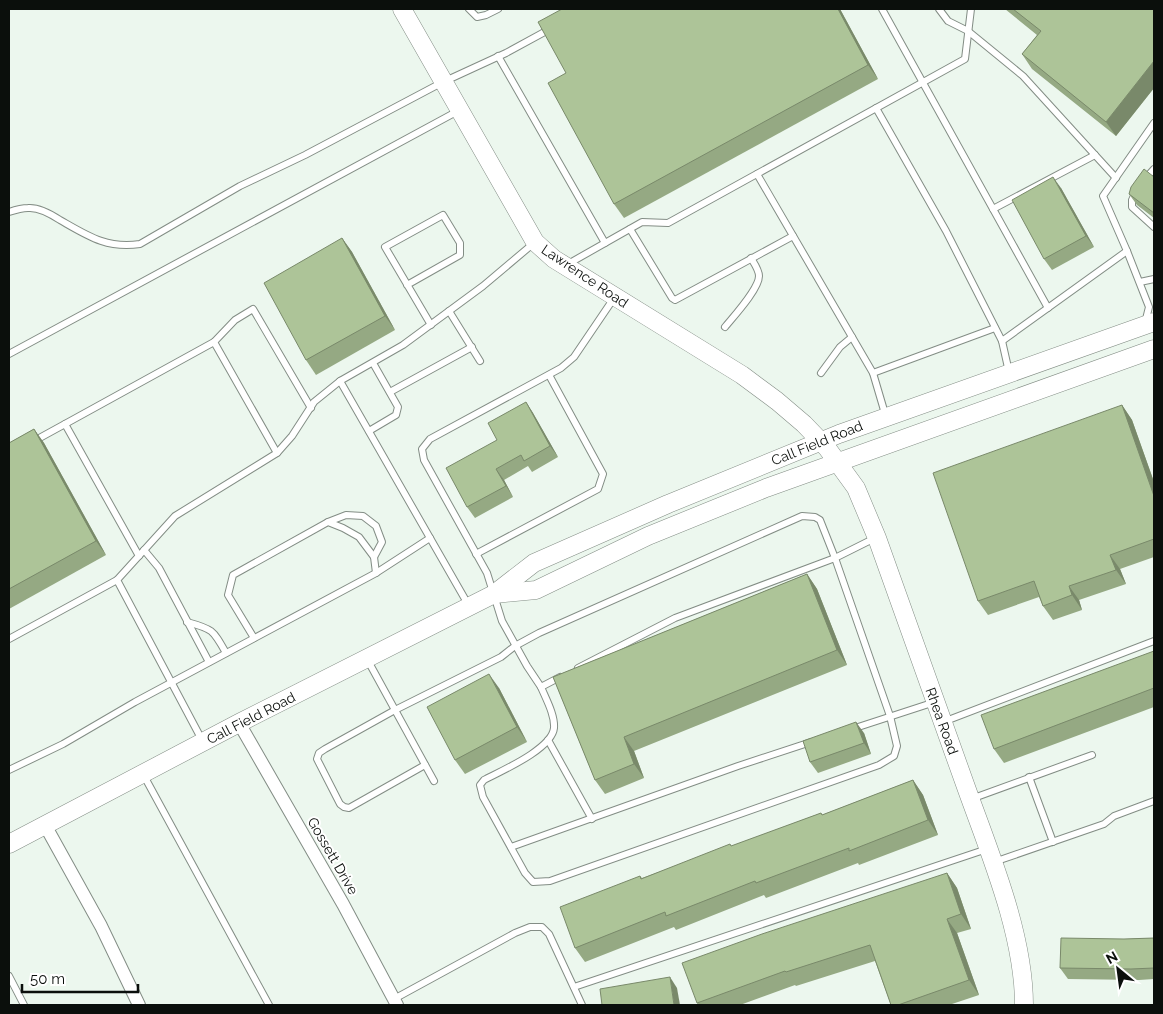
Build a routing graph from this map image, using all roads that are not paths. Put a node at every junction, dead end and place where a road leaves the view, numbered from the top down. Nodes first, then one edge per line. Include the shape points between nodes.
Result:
1 (402, 9) edge
2 (469, 9) edge
3 (498, 9) edge
4 (882, 9) edge
5 (939, 9) edge
6 (970, 9) edge
7 (554, 26) edge
8 (968, 31) junction
9 (498, 56) junction
10 (443, 82) junction
11 (922, 82) junction
12 (876, 108) junction
13 (460, 110) junction
14 (1154, 123) edge
15 (1152, 132) edge
16 (1095, 155) junction
17 (1154, 169) edge
18 (757, 174) junction
19 (1116, 178) junction
20 (993, 209) junction
21 (9, 212) edge
22 (1154, 227) edge
23 (630, 229) junction
24 (793, 236) junction
25 (535, 242) junction
26 (605, 243) junction
27 (1127, 251) junction
28 (751, 258) junction
29 (565, 266) junction
30 (1154, 279) edge
31 (1140, 282) junction
32 (407, 285) junction
33 (615, 297) junction
34 (1048, 308) junction
35 (450, 311) junction
36 (1149, 324) edge
37 (431, 325) junction
38 (725, 327) dead end
39 (995, 328) junction
40 (852, 337) junction
41 (1002, 341) junction
42 (214, 342) junction
43 (472, 347) junction
44 (1154, 349) edge
45 (9, 354) edge
46 (480, 361) dead end
47 (373, 363) junction
48 (821, 373) dead end
49 (873, 373) junction
50 (1009, 373) junction
51 (548, 375) junction
52 (340, 381) junction
53 (390, 392) junction
54 (1014, 399) junction
55 (310, 408) junction
56 (886, 417) junction
57 (65, 424) junction
58 (369, 431) junction
59 (824, 445) junction
60 (25, 446) edge
61 (278, 453) junction
62 (838, 463) junction
63 (328, 522) junction
64 (430, 538) junction
65 (877, 538) junction
66 (144, 550) junction
67 (476, 554) junction
68 (139, 556) junction
69 (374, 557) junction
70 (835, 558) junction
71 (376, 573) junction
72 (117, 580) junction
73 (494, 594) junction
74 (469, 607) junction
75 (187, 622) junction
76 (254, 638) junction
77 (9, 639) edge
78 (1154, 641) edge
79 (516, 646) junction
80 (226, 653) junction
81 (367, 659) junction
82 (210, 662) junction
83 (574, 670) edge
84 (566, 674) edge
85 (171, 682) junction
86 (541, 687) junction
87 (936, 702) junction
88 (395, 710) junction
89 (890, 716) junction
90 (943, 722) junction
91 (240, 723) junction
92 (846, 730) edge
93 (820, 739) edge
94 (548, 740) junction
95 (203, 742) junction
96 (1092, 755) dead end
97 (425, 765) junction
98 (9, 770) edge
99 (142, 774) junction
100 (1029, 777) junction
101 (434, 781) dead end
102 (970, 799) junction
103 (1154, 801) edge
104 (592, 819) junction
105 (45, 825) junction
106 (1052, 842) junction
107 (9, 844) edge
108 (511, 847) junction
109 (991, 855) junction
110 (9, 976) edge
111 (574, 987) junction
112 (396, 1002) edge
113 (24, 1005) edge
114 (139, 1005) edge
115 (270, 1005) edge
116 (582, 1005) edge
117 (1024, 1005) edge

1 - 10 main road, Lawrence Road
2 - 3 lane via 477,17
4 - 11 lane
5 - 8 lane via 948,21
6 - 8 lane
7 - 9 lane
8 - 11 lane via 964,58
8 - 16 lane via 1023,76
9 - 10 lane
9 - 26 lane
10 - 13 main road, Lawrence Road
10 - 21 lane via 240,186 140,244 122,246 97,240 38,209
11 - 12 lane
11 - 20 lane
12 - 18 lane
12 - 39 lane via 946,231
13 - 25 main road, Lawrence Road
13 - 45 lane
14 - 15 lane
15 - 19 lane
16 - 19 lane
16 - 20 lane
17 - 22 lane via 1132,200 1132,207
18 - 23 lane via 668,223 642,222
18 - 24 lane
19 - 27 lane via 1103,196
20 - 34 lane
23 - 26 lane
23 - 28 lane via 675,300
24 - 28 lane
24 - 40 lane
25 - 29 main road, Lawrence Road
25 - 35 lane
26 - 29 lane
27 - 31 lane
27 - 34 lane
28 - 38 lane via 757,267 758,282
29 - 33 main road, Lawrence Road
30 - 31 lane
31 - 36 lane via 1150,307
32 - 32 lane via 385,247 442,215 460,243 460,255
32 - 37 lane
33 - 51 lane via 574,357
33 - 59 main road, Lawrence Road via 742,375 778,401
34 - 41 lane
35 - 37 lane
35 - 43 lane
36 - 44 main road
36 - 50 main road, Call Field Road
37 - 47 lane
39 - 41 lane
39 - 49 lane
40 - 48 lane via 840,347
40 - 49 lane
41 - 50 lane
42 - 55 lane via 235,320 253,309
42 - 57 lane
42 - 61 lane
43 - 46 lane
43 - 53 lane
44 - 54 main road, Call Field Road
47 - 52 lane
47 - 53 lane
49 - 56 lane
50 - 54 main road
50 - 56 main road, Call Field Road
51 - 67 lane via 430,439 422,449 424,460
51 - 67 lane via 603,474 598,489
52 - 55 lane
52 - 58 lane
53 - 58 lane via 398,407 396,415
54 - 62 main road, Call Field Road
55 - 61 lane
56 - 59 main road, Call Field Road
57 - 60 lane
57 - 68 lane
58 - 64 lane
59 - 62 main road, Rhea Road
59 - 73 main road, Call Field Road via 668,504 534,563
61 - 66 lane via 175,516
62 - 65 main road, Rhea Road via 856,488
62 - 73 main road, Call Field Road via 648,536 536,590
63 - 69 lane via 359,537
63 - 69 lane via 346,515 363,516 376,526 382,542
63 - 76 lane via 233,575 228,594
64 - 71 lane
64 - 74 lane
65 - 70 lane
65 - 87 main road, Rhea Road
66 - 68 lane
66 - 75 lane via 159,568
67 - 73 lane
68 - 72 lane
69 - 71 lane
70 - 79 lane via 820,520 802,516
70 - 83 lane via 675,618
70 - 89 lane
71 - 76 lane
72 - 77 lane
72 - 85 lane
73 - 74 main road, Call Field Road
73 - 79 lane via 502,621
74 - 81 main road, Call Field Road
75 - 80 lane via 208,627
75 - 82 lane
76 - 80 lane
78 - 90 lane
79 - 86 lane
79 - 88 lane via 501,657
80 - 82 lane
81 - 88 lane
81 - 91 main road, Call Field Road
82 - 85 lane
84 - 86 lane
85 - 95 lane
85 - 98 lane via 63,744
86 - 94 lane via 554,728
87 - 89 lane
87 - 90 main road, Rhea Road
88 - 97 lane
88 - 97 lane via 319,754 320,766 340,804 349,808 356,805
89 - 92 lane
89 - 108 lane via 897,746 894,756 879,766 550,881 533,882 529,879
90 - 102 main road, Rhea Road
91 - 95 main road, Call Field Road
91 - 112 street, Gossett Drive
93 - 104 lane
94 - 104 lane
94 - 108 lane via 536,752 480,785
95 - 99 main road, Call Field Road
96 - 100 lane
97 - 101 lane
99 - 105 main road, Call Field Road
99 - 115 lane
100 - 102 lane
100 - 106 lane
102 - 109 main road, Rhea Road
103 - 106 lane via 1114,816 1104,824
104 - 108 lane
105 - 107 main road, Call Field Road
105 - 114 street via 101,926
106 - 109 lane
109 - 111 lane
109 - 117 main road, Rhea Road via 1017,941 1024,981
110 - 113 lane
111 - 112 lane via 549,934 542,927 530,927
111 - 116 lane

